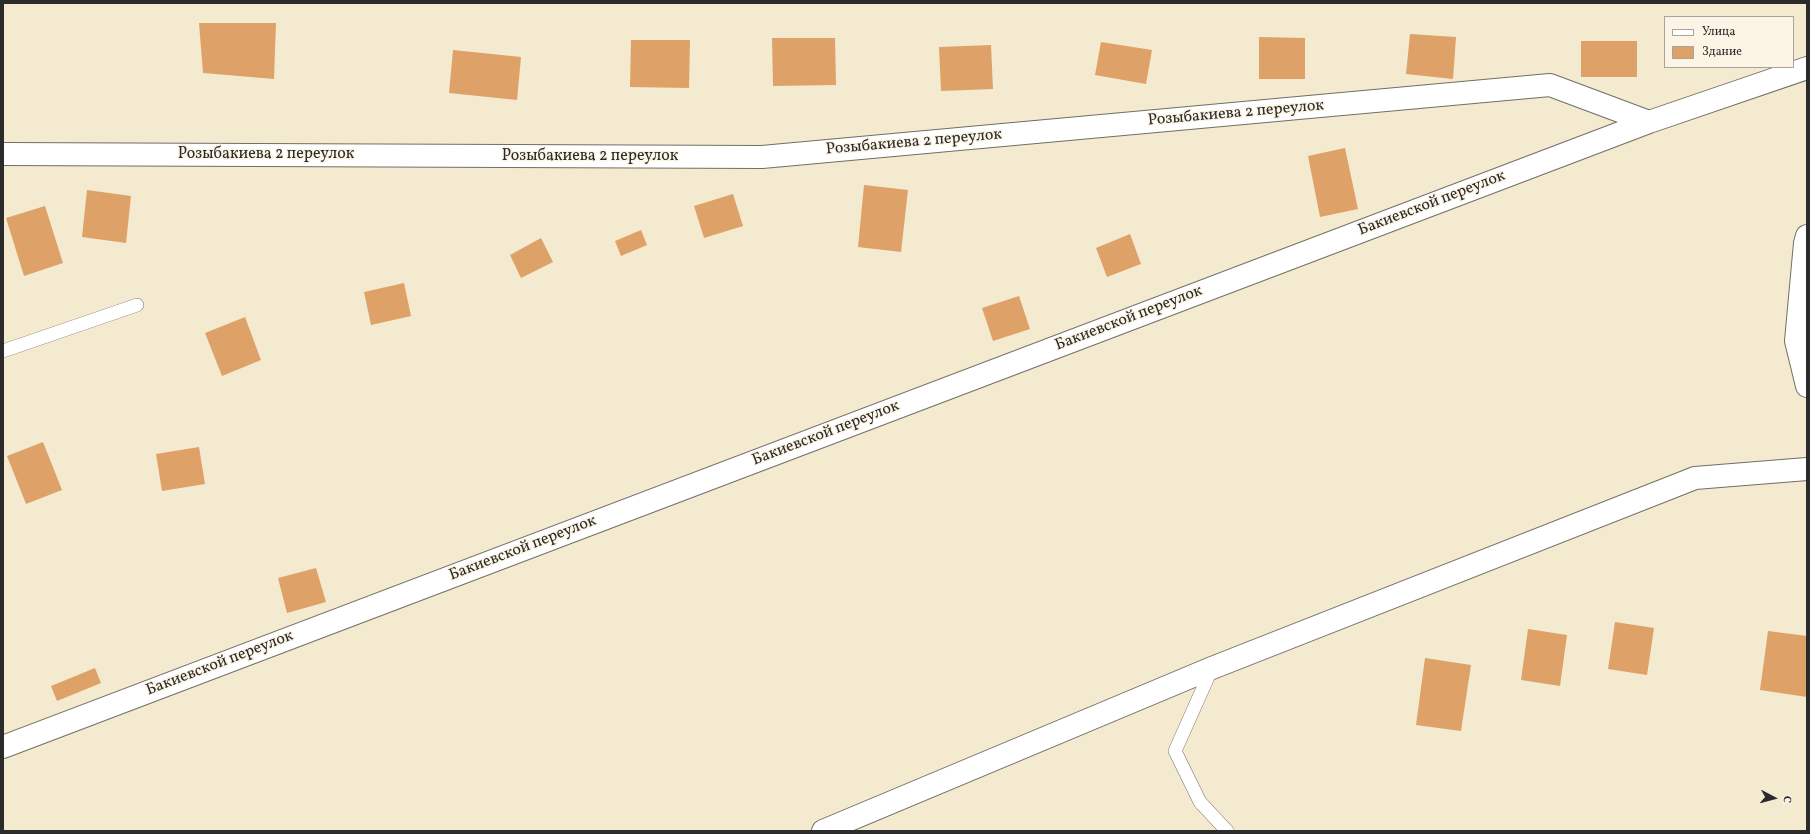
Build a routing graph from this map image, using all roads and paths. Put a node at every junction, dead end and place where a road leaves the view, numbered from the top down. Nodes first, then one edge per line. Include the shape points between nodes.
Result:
1 (1807, 68) edge
2 (1649, 122) junction
3 (3, 154) edge
4 (1807, 236) edge
5 (137, 305) dead end
6 (3, 351) edge
7 (1807, 386) edge
8 (1807, 469) edge
9 (1212, 668) junction
10 (3, 747) edge
11 (823, 831) edge
12 (1227, 831) edge

1 - 2 street
2 - 3 street, Розыбакиева 2 переулок via 1550,85 762,157
2 - 10 street, Бакиевской переулок
4 - 7 street via 1796,341
5 - 6 lane
8 - 9 street via 1695,478
9 - 11 street
9 - 12 lane via 1175,751 1200,802

